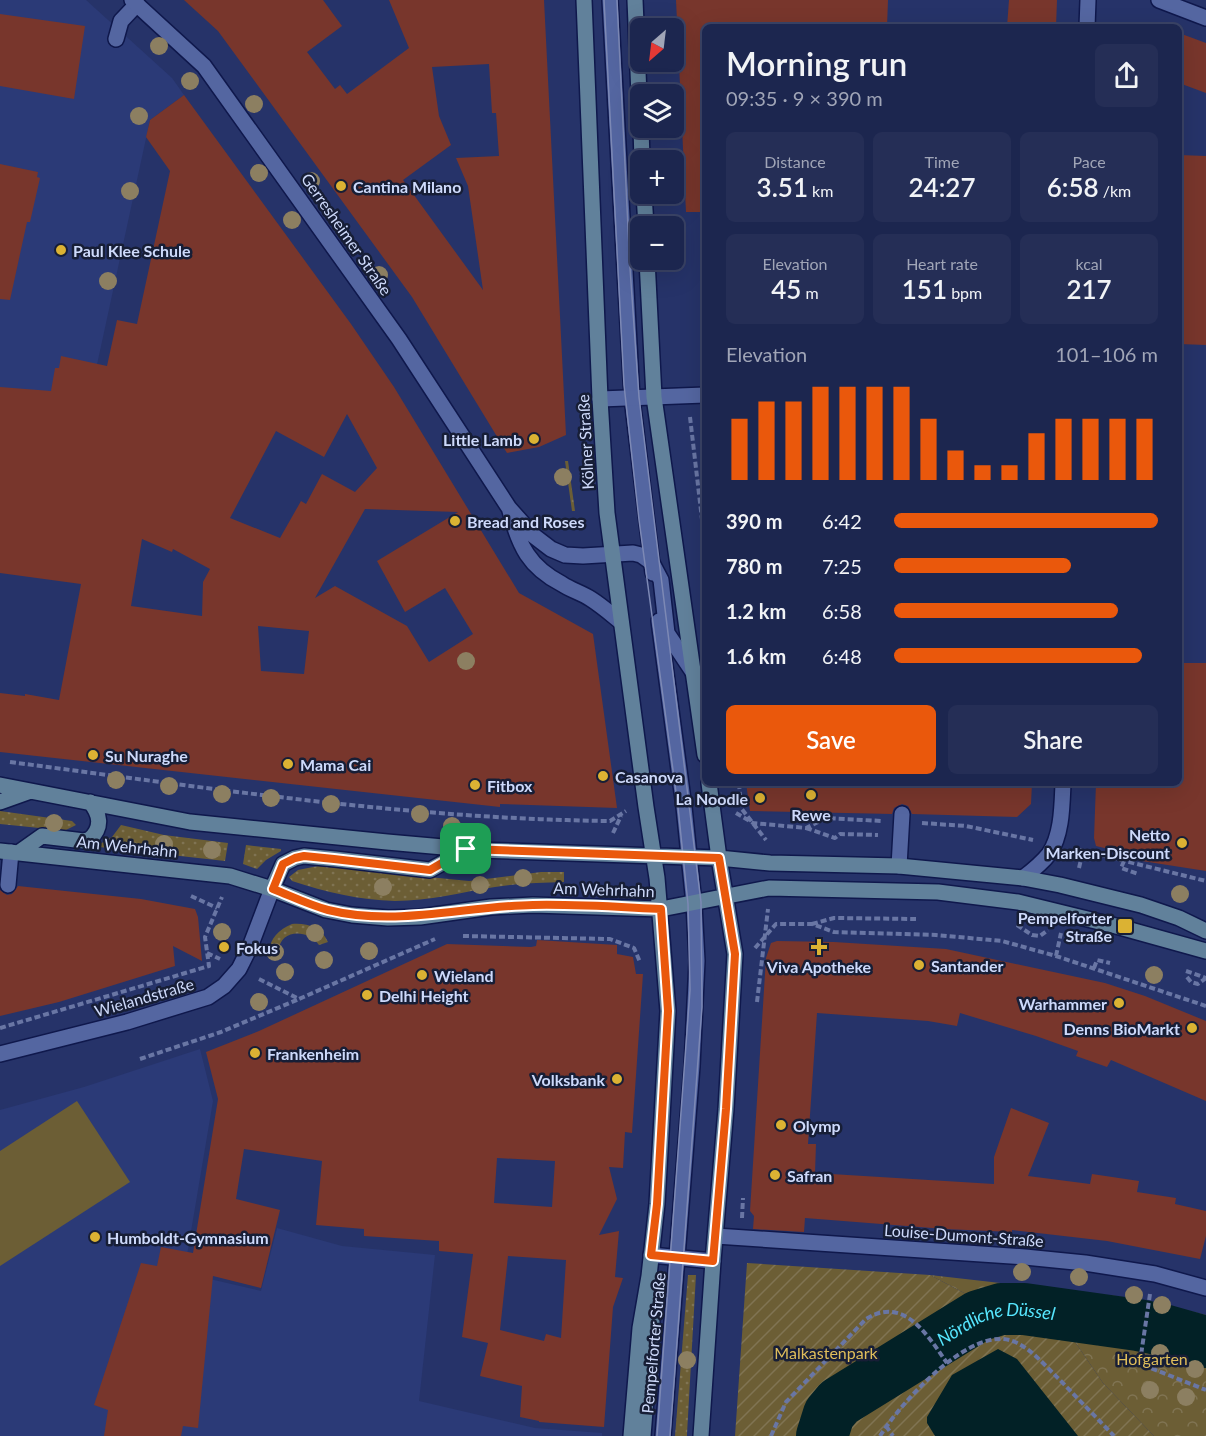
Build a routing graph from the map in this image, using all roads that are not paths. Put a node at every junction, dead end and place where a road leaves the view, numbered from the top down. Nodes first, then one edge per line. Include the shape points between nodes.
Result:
1 (584, 0) edge
2 (609, 0) edge
3 (635, 0) edge
4 (1088, 0) edge
5 (1159, 0) edge
6 (135, 2) edge
7 (1206, 18) edge
8 (1087, 24) edge
9 (116, 39) dead end
10 (639, 84) edge
11 (648, 270) edge
12 (702, 395) edge
13 (654, 397) junction
14 (632, 398) junction
15 (600, 399) junction
16 (509, 508) junction
17 (612, 554) junction
18 (652, 563) junction
19 (621, 621) junction
20 (693, 672) junction
21 (702, 734) edge
22 (0, 785) edge
23 (709, 786) edge
24 (1063, 786) edge
25 (28, 792) junction
26 (0, 802) edge
27 (90, 802) junction
28 (902, 814) dead end
29 (466, 849) junction
30 (10, 852) edge
31 (654, 856) junction
32 (690, 858) junction
33 (719, 858) junction
34 (899, 866) junction
35 (657, 878) joint
36 (1023, 878) junction
37 (8, 885) dead end
38 (273, 889) junction
39 (725, 897) junction
40 (694, 904) junction
41 (661, 909) junction
42 (1206, 931) edge
43 (1206, 951) edge
44 (0, 1054) edge
45 (716, 1236) junction
46 (651, 1255) junction
47 (678, 1257) junction
48 (713, 1261) junction
49 (649, 1276) junction
50 (1206, 1288) edge
51 (631, 1436) edge
52 (643, 1436) edge
53 (663, 1436) edge
54 (701, 1436) edge

1 - 15 main road, Kölner Straße
2 - 14 street
3 - 10 main road
4 - 8 street
5 - 7 street
6 - 9 street via 121,21
6 - 16 street, Gerresheimer Straße via 211,75 399,339
11 - 13 main road
12 - 13 street
13 - 14 street
13 - 20 main road
14 - 15 street
14 - 18 street
15 - 17 main road, Kölner Straße
16 - 17 street, Gerresheimer Straße via 551,549 566,555
16 - 19 street, Gerresheimer Straße via 516,535 537,568
17 - 18 street, Gerresheimer Straße via 633,553
17 - 19 main road, Kölner Straße
18 - 20 street via 661,580 666,633
18 - 32 street, Pempelforter Straße
19 - 31 main road, Kölner Straße
20 - 21 main road
22 - 25 main road, Am Wehrhahn
23 - 33 main road
24 - 36 street via 1054,844
25 - 26 main road
25 - 27 main road, Am Wehrhahn
27 - 29 main road, Am Wehrhahn via 190,822
27 - 30 main road via 99,819 90,839 42,836
28 - 34 street
29 - 31 main road, Am Wehrhahn
29 - 38 main road via 430,870 304,856 283,864
30 - 37 street
30 - 38 main road, Am Wehrhahn via 221,875
31 - 32 main road, Am Wehrhahn
31 - 35 main road, Kölner Straße
32 - 33 main road, Am Wehrhahn
32 - 40 street, Pempelforter Straße
33 - 34 main road, Am Wehrhahn
33 - 39 main road
34 - 36 main road, Am Wehrhahn
35 - 41 main road, Pempelforter Straße
36 - 42 main road, Am Wehrhahn via 1141,905
38 - 41 main road, Am Wehrhahn via 326,910 388,918 533,905
38 - 44 street, Wielandstraße via 239,969 208,997
39 - 40 main road, Am Wehrhahn
39 - 43 main road, Am Wehrhahn via 769,888 969,895 1042,907
39 - 45 main road via 735,971
40 - 41 main road, Am Wehrhahn
40 - 47 street, Pempelforter Straße via 697,984
41 - 46 main road, Pempelforter Straße via 668,1011
45 - 48 main road
45 - 50 street, Louise-Dumont-Straße via 1075,1262 1155,1274
46 - 47 street
46 - 49 main road, Pempelforter Straße
47 - 48 street
47 - 53 street, Pempelforter Straße
48 - 54 main road
49 - 51 main road, Pempelforter Straße via 640,1328
49 - 52 main road via 652,1323

